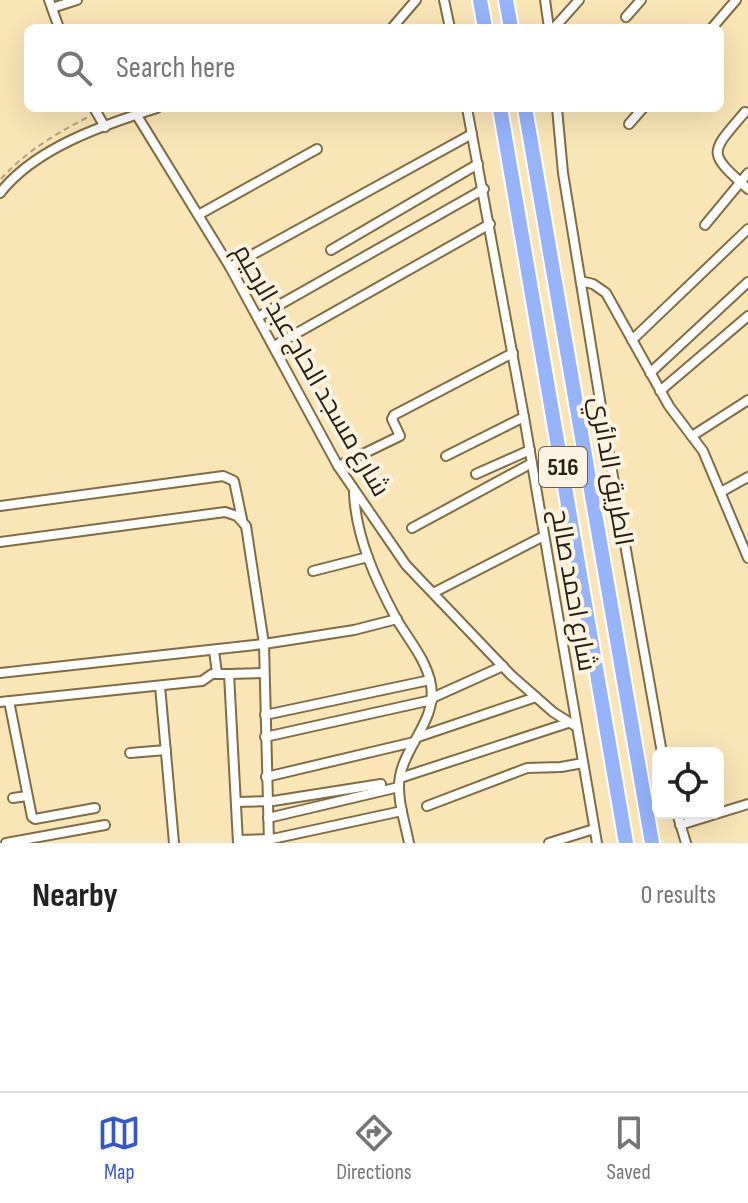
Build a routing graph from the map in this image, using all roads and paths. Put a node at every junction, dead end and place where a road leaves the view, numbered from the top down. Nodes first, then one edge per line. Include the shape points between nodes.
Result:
1 (77, 0) edge
2 (416, 0) edge
3 (444, 0) edge
4 (480, 0) edge
5 (506, 0) edge
6 (545, 0) edge
7 (579, 0) edge
8 (641, 0) edge
9 (736, 0) edge
10 (51, 4) edge
11 (626, 17) dead end
12 (58, 24) edge
13 (395, 24) edge
14 (449, 24) edge
15 (484, 24) edge
16 (510, 24) edge
17 (551, 24) edge
18 (556, 24) edge
19 (715, 24) edge
20 (92, 112) edge
21 (96, 112) edge
22 (143, 112) edge
23 (468, 112) edge
24 (501, 112) edge
25 (526, 112) edge
26 (557, 112) edge
27 (640, 112) edge
28 (745, 112) dead end
29 (136, 114) junction
30 (629, 124) dead end
31 (105, 127) junction
32 (472, 134) junction
33 (317, 149) dead end
34 (478, 164) junction
35 (748, 173) edge
36 (0, 180) edge
37 (740, 182) junction
38 (484, 189) junction
39 (748, 189) edge
40 (0, 193) edge
41 (200, 214) junction
42 (490, 224) junction
43 (705, 225) dead end
44 (748, 229) edge
45 (331, 250) dead end
46 (230, 267) junction
47 (581, 281) junction
48 (748, 282) edge
49 (748, 316) edge
50 (258, 317) junction
51 (632, 340) junction
52 (274, 346) junction
53 (513, 353) junction
54 (650, 373) junction
55 (660, 391) junction
56 (748, 400) edge
57 (524, 417) junction
58 (692, 436) junction
59 (530, 450) junction
60 (446, 456) dead end
61 (532, 463) junction
62 (338, 466) junction
63 (476, 474) dead end
64 (748, 477) edge
65 (354, 490) junction
66 (721, 492) junction
67 (0, 506) edge
68 (242, 519) junction
69 (412, 528) dead end
70 (544, 536) junction
71 (0, 542) edge
72 (368, 557) junction
73 (748, 558) edge
74 (313, 571) dead end
75 (433, 593) junction
76 (397, 619) junction
77 (264, 644) junction
78 (214, 651) junction
79 (503, 666) junction
80 (0, 673) edge
81 (217, 673) junction
82 (264, 673) junction
83 (229, 674) junction
84 (430, 680) junction
85 (160, 686) junction
86 (536, 697) junction
87 (432, 699) junction
88 (4, 702) edge
89 (265, 715) junction
90 (572, 725) junction
91 (265, 737) junction
92 (416, 739) junction
93 (661, 747) edge
94 (166, 750) junction
95 (130, 753) dead end
96 (583, 763) junction
97 (266, 777) junction
98 (400, 783) junction
99 (381, 784) dead end
100 (27, 796) junction
101 (13, 798) dead end
102 (267, 801) junction
103 (236, 802) junction
104 (748, 804) edge
105 (427, 806) dead end
106 (95, 808) dead end
107 (402, 811) junction
108 (268, 818) junction
109 (678, 819) edge
110 (105, 825) dead end
111 (680, 825) junction
112 (594, 829) junction
113 (238, 841) edge
114 (269, 841) edge
115 (6, 843) edge
116 (174, 843) edge
117 (409, 843) edge
118 (549, 843) edge
119 (597, 843) edge
120 (626, 843) edge
121 (652, 843) edge
122 (686, 843) edge

1 - 10 street
2 - 13 street
3 - 14 street
4 - 15 highway
5 - 16 highway
6 - 17 street
7 - 18 street
8 - 11 street
9 - 19 street
10 - 12 street
20 - 36 path via 31,151
21 - 31 street
22 - 29 street
23 - 32 street, شارع احمد صالح
24 - 120 highway, الطريق الدائري / 516
25 - 121 highway, الطريق الدائري / 516
26 - 47 street
27 - 30 street
28 - 37 street via 716,153
29 - 31 street
29 - 41 street, شارع مسجد الحاج عبد الرحيم
31 - 40 street via 27,165
32 - 34 street, شارع احمد صالح
32 - 46 street
33 - 41 street
34 - 38 street, شارع احمد صالح
34 - 45 street
35 - 37 street
37 - 39 street
37 - 43 street
38 - 42 street, شارع احمد صالح
38 - 50 street
41 - 46 street, شارع مسجد الحاج عبد الرحيم
42 - 52 street
42 - 53 street, شارع احمد صالح
44 - 51 street
46 - 50 street, شارع مسجد الحاج عبد الرحيم
47 - 51 street via 606,293
47 - 93 street
48 - 54 street
49 - 55 street
50 - 52 street, شارع مسجد الحاج عبد الرحيم
51 - 54 street
52 - 62 street, شارع مسجد الحاج عبد الرحيم
53 - 57 street, شارع احمد صالح
53 - 62 street via 394,415 400,436
54 - 55 street
55 - 58 street
56 - 58 street
57 - 59 street, شارع احمد صالح
57 - 60 street
58 - 66 street
59 - 61 street, شارع احمد صالح
59 - 63 street
61 - 69 street
61 - 70 street, شارع احمد صالح
62 - 65 street, شارع مسجد الحاج عبد الرحيم
64 - 66 street
65 - 72 street via 355,515
65 - 75 street, شارع مسجد الحاج عبد الرحيم via 406,565
66 - 73 street
67 - 68 street via 223,476 234,481
68 - 71 street via 225,512
68 - 77 street
70 - 75 street
70 - 90 street, شارع احمد صالح
72 - 74 street
72 - 76 street
75 - 79 street, شارع مسجد الحاج عبد الرحيم
76 - 77 street
76 - 84 street
77 - 78 street
77 - 82 street
78 - 80 street
78 - 81 street
79 - 86 street, شارع مسجد الحاج عبد الرحيم
79 - 87 street
81 - 83 street
81 - 85 street via 205,680
82 - 83 street
82 - 89 street
83 - 103 street
84 - 87 street
84 - 89 street
85 - 88 street
85 - 94 street
86 - 90 street, شارع مسجد الحاج عبد الرحيم
86 - 92 street
87 - 91 street
87 - 92 street
88 - 100 street
89 - 91 street
90 - 96 street, شارع احمد صالح
90 - 98 street
91 - 97 street
92 - 97 street
92 - 98 street
94 - 95 street
94 - 116 street
96 - 105 street via 527,768
96 - 112 street, شارع احمد صالح
97 - 102 street
98 - 107 street
98 - 108 street
99 - 102 street
100 - 101 street
100 - 106 street via 35,819
102 - 103 street
102 - 108 street
103 - 113 street
104 - 111 street
107 - 114 street
107 - 117 street
108 - 114 street
109 - 111 street
110 - 115 street
111 - 122 street
112 - 118 street
112 - 119 street, شارع احمد صالح
113 - 114 street

